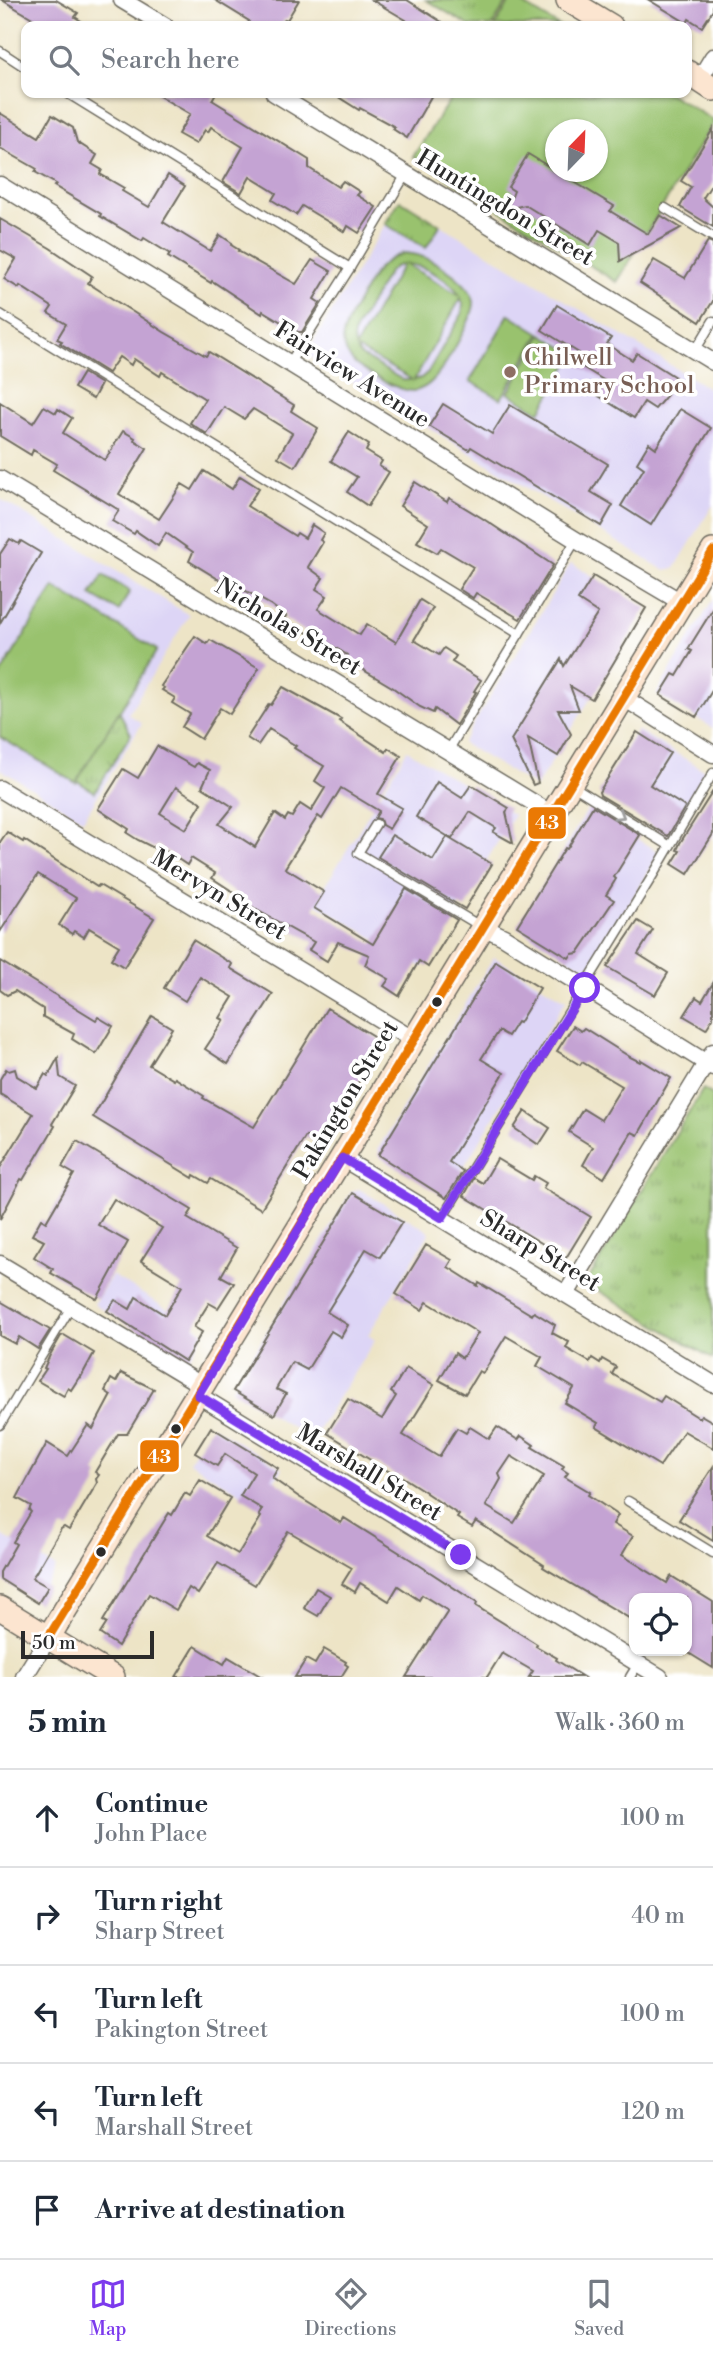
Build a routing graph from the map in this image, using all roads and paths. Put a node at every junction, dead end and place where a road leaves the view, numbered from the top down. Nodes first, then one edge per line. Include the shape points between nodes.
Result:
1 (122, 0) edge
2 (568, 0) edge
3 (157, 21) edge
4 (603, 21) edge
5 (0, 51) edge
6 (713, 57) edge
7 (21, 65) edge
8 (699, 80) edge
9 (75, 98) edge
10 (282, 98) edge
11 (406, 174) junction
12 (0, 185) edge
13 (665, 208) dead end
14 (713, 237) edge
15 (350, 268) junction
16 (0, 313) edge
17 (713, 321) edge
18 (695, 351) junction
19 (713, 362) edge
20 (289, 364) junction
21 (0, 479) edge
22 (576, 540) junction
23 (713, 551) edge
24 (681, 602) junction
25 (519, 634) junction
26 (624, 698) junction
27 (448, 751) junction
28 (713, 754) edge
29 (713, 773) edge
30 (570, 785) junction
31 (0, 789) edge
32 (552, 814) junction
33 (376, 824) dead end
34 (670, 846) junction
35 (483, 927) junction
36 (585, 988) junction
37 (414, 1040) junction
38 (711, 1060) edge
39 (342, 1158) junction
40 (442, 1218) junction
41 (0, 1264) edge
42 (566, 1294) junction
43 (71, 1307) junction
44 (713, 1384) edge
45 (200, 1390) junction
46 (0, 1425) edge
47 (628, 1501) dead end
48 (713, 1553) edge
49 (0, 1608) edge
50 (48, 1638) junction
51 (634, 1670) edge
52 (24, 1677) edge
53 (113, 1677) edge
54 (660, 1677) edge

1 - 3 street
2 - 4 street
5 - 7 lane
6 - 8 street
9 - 15 lane
10 - 11 street, Huntingdon Street
11 - 15 lane
11 - 18 street, Huntingdon Street
12 - 20 street, Fairview Avenue
13 - 14 lane
15 - 20 lane
16 - 25 lane
17 - 18 lane
18 - 19 street, Huntingdon Street
20 - 22 street, Fairview Avenue
21 - 27 street, Nicholas Street
22 - 24 street, Fairview Avenue
22 - 25 lane
23 - 24 street, Pakington Street
24 - 26 street, Pakington Street
25 - 27 lane
26 - 28 street
26 - 30 street, Pakington Street
27 - 32 street, Nicholas Street
29 - 34 lane
30 - 32 street, Pakington Street
30 -> 34 lane
31 - 37 street, Mervyn Street
32 - 35 street, Pakington Street
33 - 35 lane via 358,853
34 - 36 lane
35 - 36 street
35 - 37 street, Pakington Street
36 - 38 street
36 - 40 lane
37 - 39 street, Pakington Street
38 - 42 street
39 - 40 street, Sharp Street
39 - 45 street, Pakington Street
40 - 42 street, Sharp Street
41 - 43 street, Marshall Street
42 - 44 street, Sharp Street
43 - 45 street, Marshall Street
43 - 46 lane
45 - 50 street, Pakington Street
45 - 51 street, Marshall Street
47 - 48 lane
49 - 50 street
50 - 52 street, Pakington Street
50 - 53 street
51 - 54 street, Marshall Street

